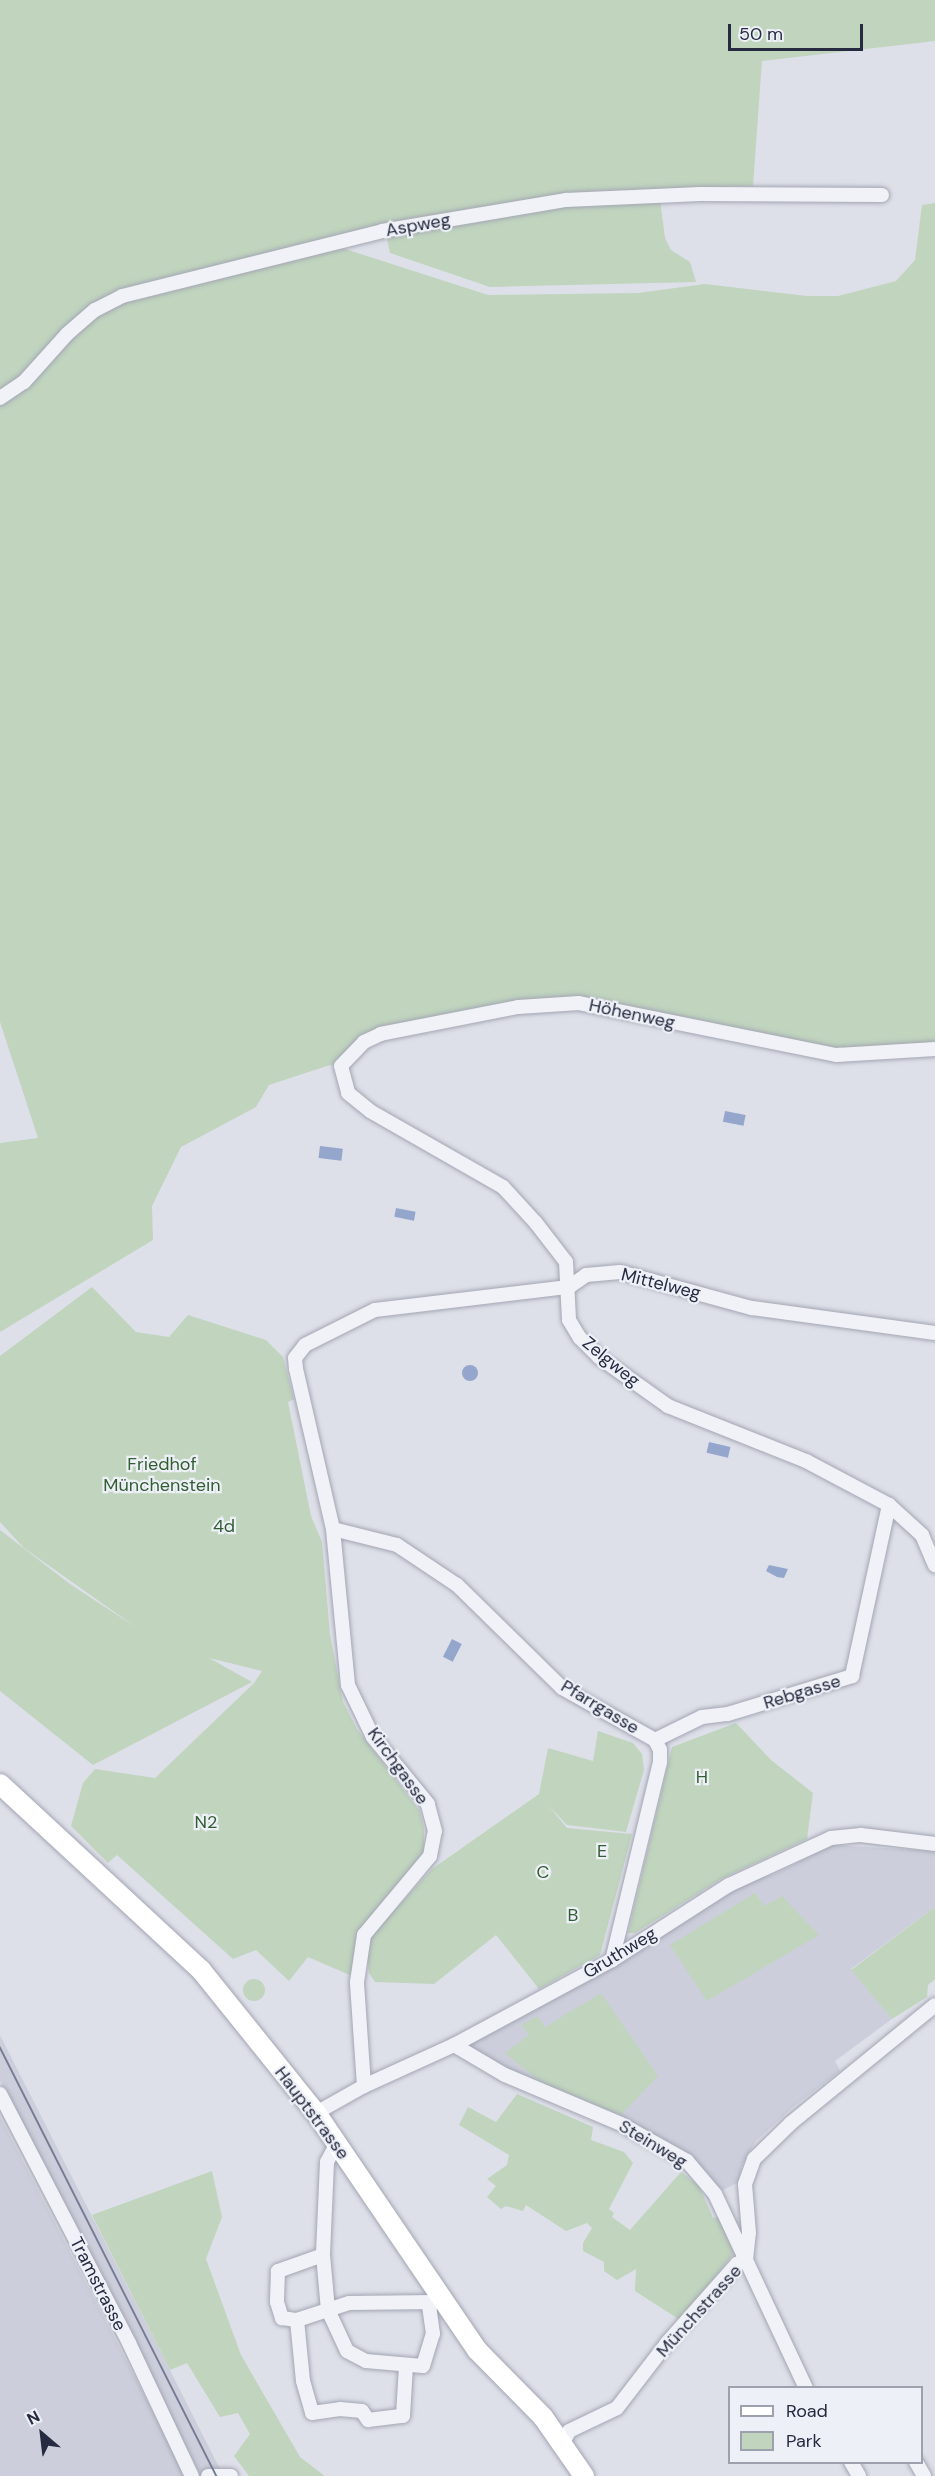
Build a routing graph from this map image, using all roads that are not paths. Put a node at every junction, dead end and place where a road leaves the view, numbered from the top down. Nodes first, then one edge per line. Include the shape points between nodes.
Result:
1 (882, 195) dead end
2 (0, 398) edge
3 (935, 1049) edge
4 (341, 1066) joint
5 (569, 1287) junction
6 (935, 1333) edge
7 (295, 1358) joint
8 (889, 1505) junction
9 (333, 1529) junction
10 (935, 1565) edge
11 (655, 1740) junction
12 (0, 1784) edge
13 (935, 1844) edge
14 (612, 1960) junction
15 (935, 2005) edge
16 (454, 2045) junction
17 (364, 2086) junction
18 (0, 2094) edge
19 (316, 2114) junction
20 (336, 2145) junction
21 (323, 2255) junction
22 (746, 2260) junction
23 (437, 2302) junction
24 (328, 2310) junction
25 (297, 2320) junction
26 (406, 2366) junction
27 (805, 2386) edge
28 (563, 2443) junction
29 (179, 2476) edge
30 (194, 2476) edge
31 (208, 2476) edge
32 (231, 2476) edge
33 (584, 2476) edge

1 - 2 street, Aspweg via 700,194 566,200 340,241 122,296 88,316 24,382
3 - 4 street, Höhenweg via 836,1055 579,1003 518,1007 381,1034 364,1042
4 - 5 street, Zelgweg via 348,1093 370,1111 503,1187 566,1262
5 - 6 street, Mittelweg via 586,1275 620,1272 752,1308
5 - 7 street, Mittelweg via 375,1310 305,1345
5 - 8 street, Zelgweg via 569,1320 580,1338 599,1357 668,1406 806,1461
7 - 9 street, Kirchgasse
8 - 10 street, Zelgweg via 922,1535
8 - 11 street, Rebgasse via 852,1676 728,1714 702,1717
9 - 11 street, Pfarrgasse via 397,1545 457,1585 562,1688
9 - 17 street, Kirchgasse via 348,1685 372,1737 428,1804 435,1831 430,1856 364,1935 357,1982
11 - 14 street, Pfarrgasse via 660,1762
12 - 19 main road, Hauptstrasse via 201,1970
13 - 14 street, Gruthweg via 861,1835 831,1838 729,1886
14 - 16 street, Gruthweg
15 - 22 street, Münchstrasse via 791,2123 754,2159 745,2184 749,2233
16 - 17 street, Gruthweg
16 - 22 street, Steinweg via 505,2075 621,2124 687,2161 715,2194
17 - 19 street, Gruthweg
18 - 30 street, Tramstrasse
19 - 20 main road, Hauptstrasse
20 - 21 street via 327,2162
20 - 23 main road, Hauptstrasse
21 - 24 street
21 - 25 street via 278,2271 277,2302 282,2318
22 - 27 street, Steinweg
22 - 28 street, Münchstrasse via 737,2264 667,2343 617,2408 569,2431
23 - 24 street via 349,2303
23 - 26 street via 423,2366
23 - 28 main road, Hauptstrasse via 486,2362 532,2405
24 - 25 street
24 - 26 street via 347,2351 356,2358
25 - 26 street via 303,2381 312,2414 340,2409 362,2411 368,2420 403,2416
28 - 33 main road, Hauptstrasse
29 - 30 street
31 - 32 street

